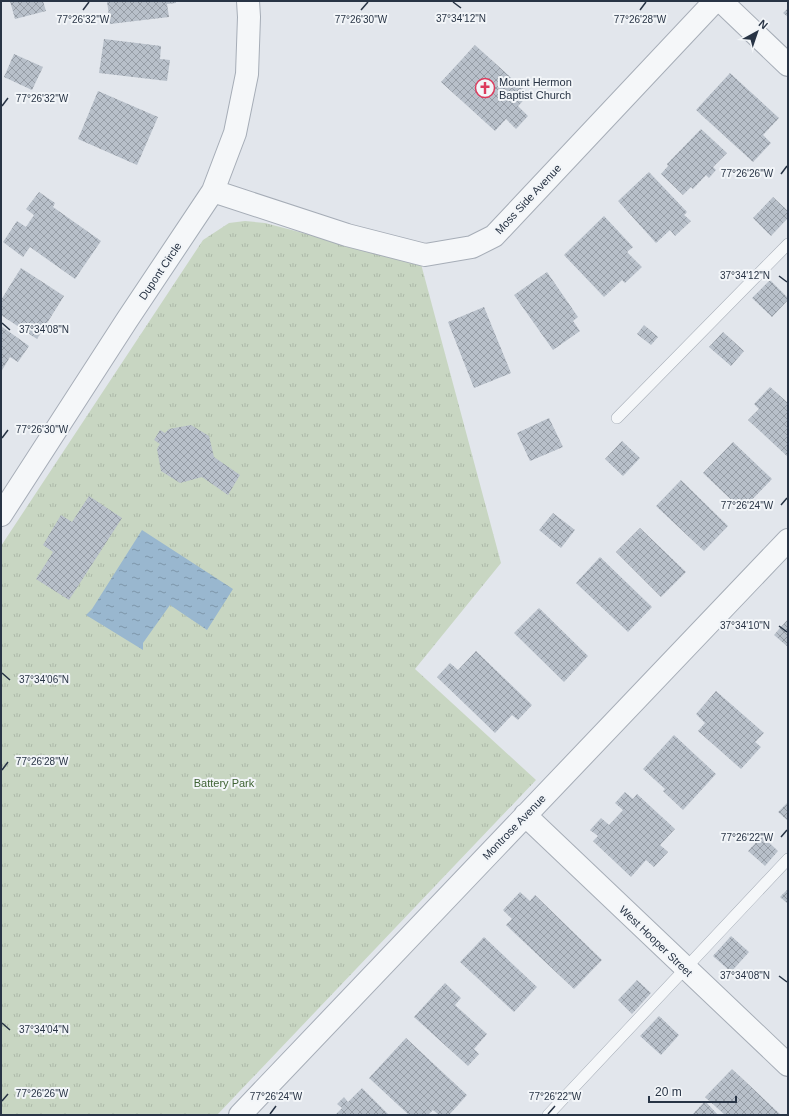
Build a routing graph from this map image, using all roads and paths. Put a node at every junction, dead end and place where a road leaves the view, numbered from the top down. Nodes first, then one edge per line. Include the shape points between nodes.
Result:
1 (248, 1) edge
2 (715, 1) edge
3 (721, 1) edge
4 (788, 64) edge
5 (213, 191) junction
6 (788, 244) edge
7 (617, 418) dead end
8 (1, 515) edge
9 (788, 540) edge
10 (525, 815) junction
11 (788, 859) edge
12 (684, 968) junction
13 (788, 1065) edge
14 (240, 1115) edge
15 (548, 1115) edge

1 - 5 street, Dupont Circle via 247,74 235,133
2 - 5 street, Moss Side Avenue via 494,236 472,247 425,256 347,235
3 - 4 street
5 - 8 street, Dupont Circle via 126,320
6 - 7 lane
9 - 10 street, Montrose Avenue
10 - 12 street, West Hooper Street
10 - 14 street, Montrose Avenue
11 - 12 lane
12 - 13 street, West Hooper Street
12 - 15 lane

